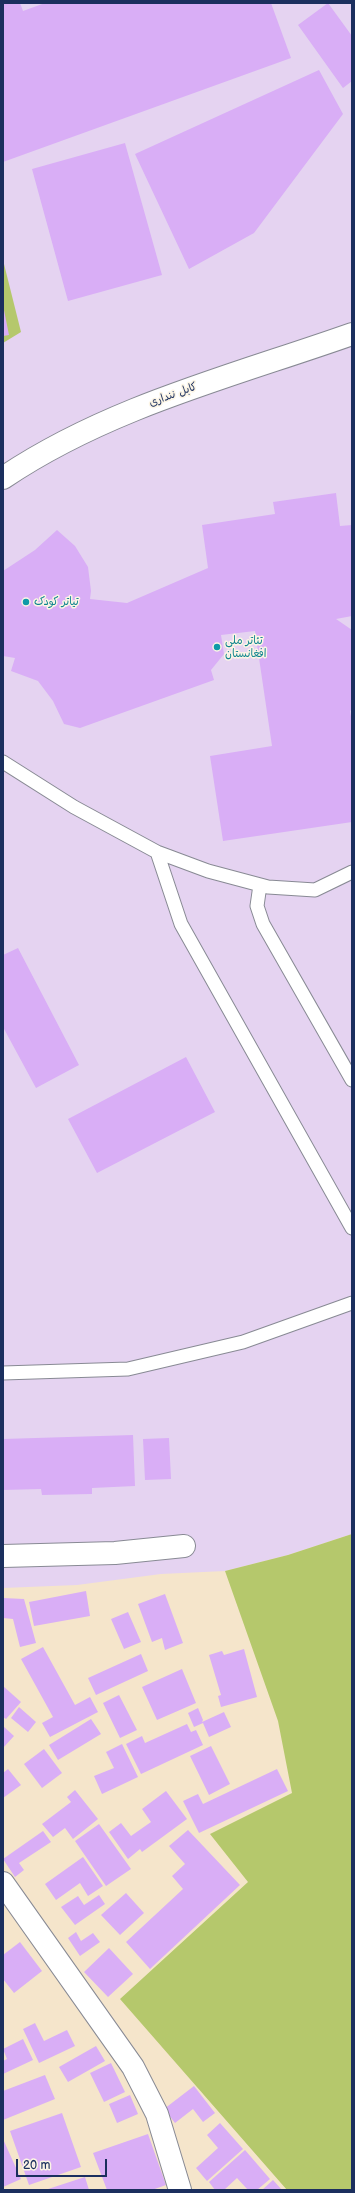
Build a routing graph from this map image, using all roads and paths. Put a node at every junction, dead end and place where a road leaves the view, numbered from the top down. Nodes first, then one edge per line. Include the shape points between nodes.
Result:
1 (351, 337) edge
2 (3, 478) edge
3 (3, 762) edge
4 (157, 852) junction
5 (352, 872) edge
6 (260, 885) junction
7 (352, 1080) edge
8 (352, 1228) edge
9 (352, 1303) edge
10 (3, 1374) edge
11 (184, 1546) dead end
12 (3, 1556) edge
13 (3, 1883) edge
14 (180, 2190) edge

1 - 2 street, کابل ننداری via 254,366 142,406 37,456
3 - 4 lane via 74,807
4 - 6 lane via 208,871
4 - 8 lane via 181,924
5 - 6 lane via 314,890
6 - 7 lane via 257,906 262,924
9 - 10 lane via 243,1342 128,1369
11 - 12 street via 115,1553
13 - 14 street via 133,2067 158,2114

